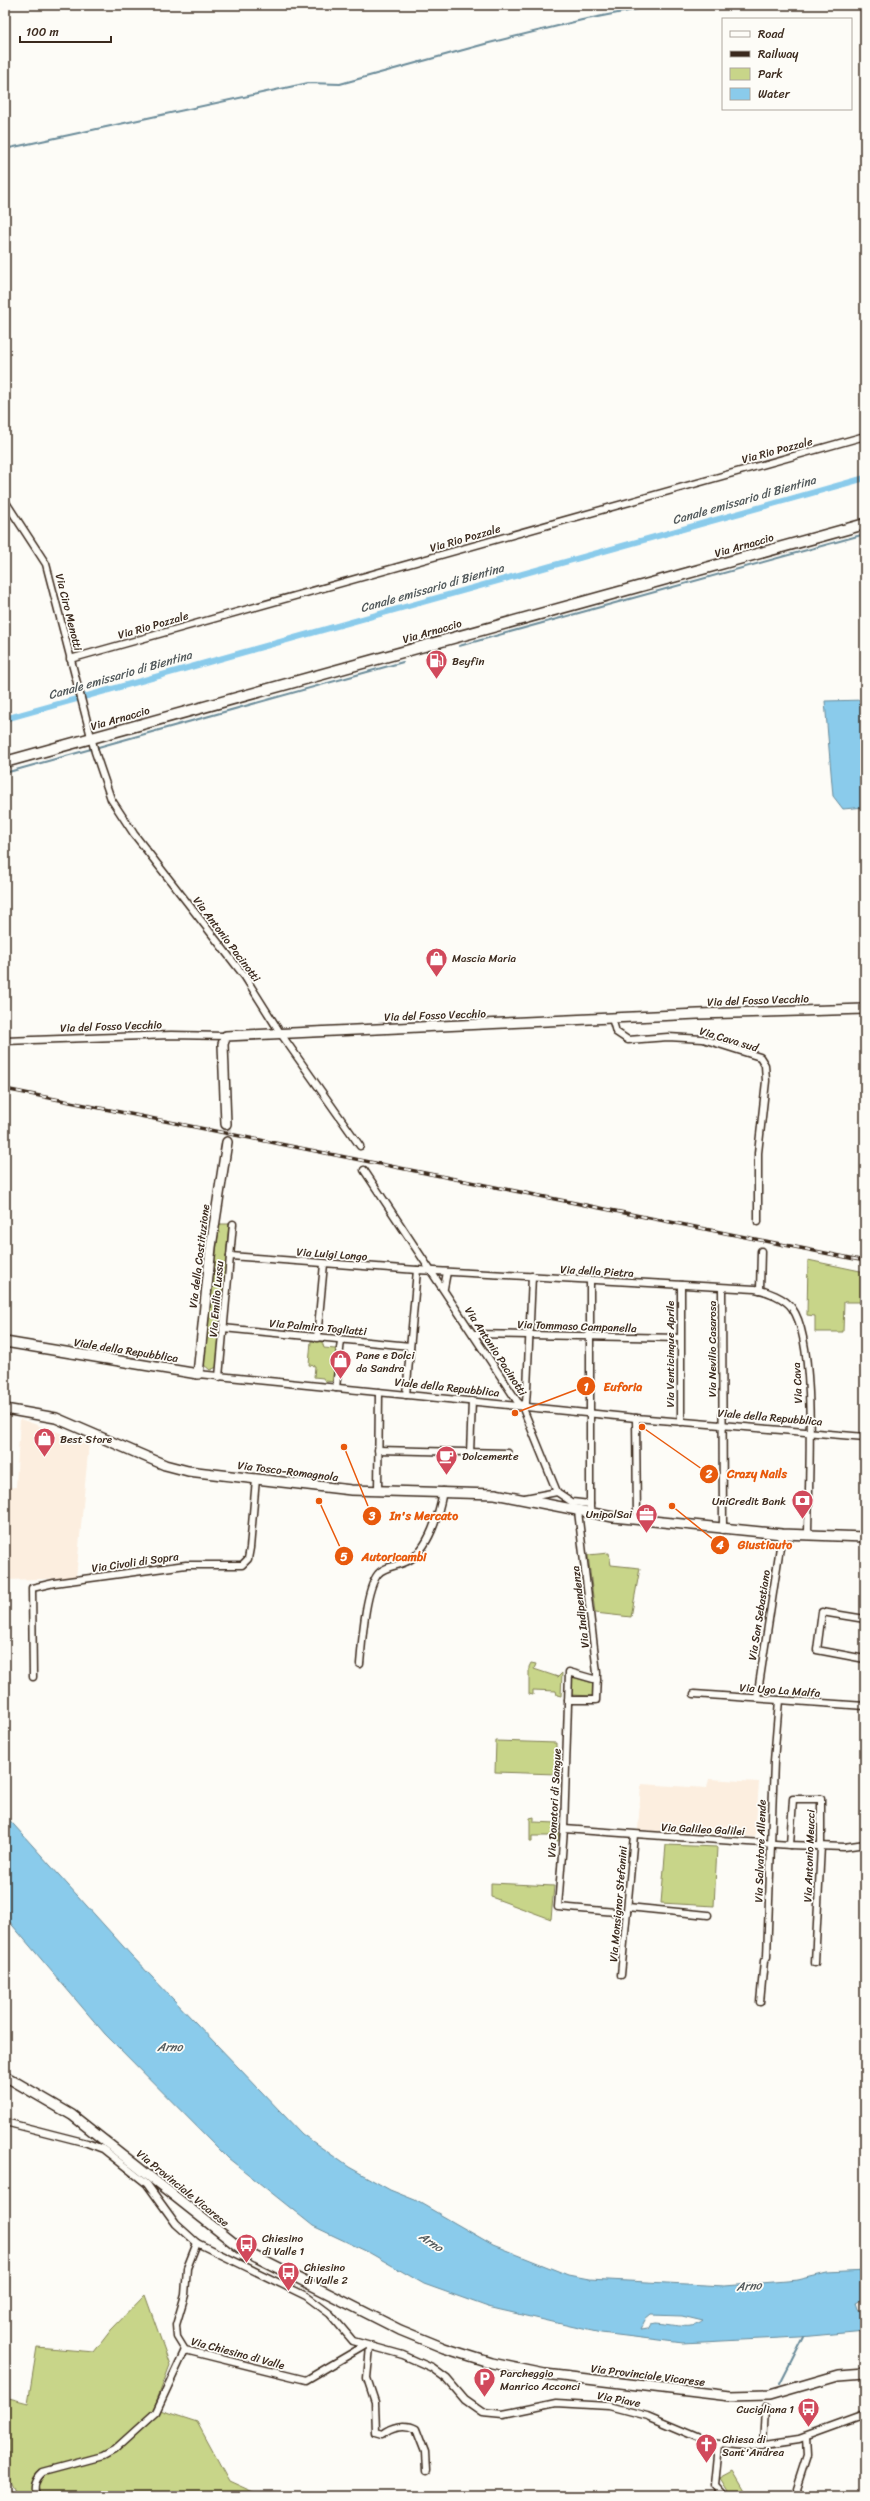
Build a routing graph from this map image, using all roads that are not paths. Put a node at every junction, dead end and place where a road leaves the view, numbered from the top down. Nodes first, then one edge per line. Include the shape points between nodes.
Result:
1 (865, 436) edge
2 (5, 501) edge
3 (865, 524) edge
4 (70, 659) junction
5 (93, 745) junction
6 (5, 762) edge
7 (865, 1009) edge
8 (612, 1018) junction
9 (281, 1034) junction
10 (226, 1036) junction
11 (5, 1041) edge
12 (226, 1124) tunnel mouth
13 (227, 1142) tunnel mouth
14 (360, 1146) dead end
15 (364, 1170) dead end
16 (758, 1222) dead end
17 (233, 1224) dead end
18 (761, 1251) dead end
19 (230, 1256) junction
20 (324, 1264) junction
21 (417, 1270) junction
22 (432, 1271) junction
23 (447, 1272) junction
24 (532, 1276) junction
25 (590, 1280) junction
26 (681, 1285) junction
27 (444, 1288) junction
28 (722, 1288) junction
29 (760, 1290) junction
30 (223, 1328) junction
31 (473, 1334) junction
32 (531, 1334) junction
33 (317, 1338) junction
34 (589, 1338) junction
35 (680, 1338) junction
36 (341, 1340) junction
37 (5, 1342) edge
38 (410, 1346) junction
39 (198, 1374) junction
40 (219, 1377) junction
41 (336, 1388) junction
42 (379, 1392) junction
43 (406, 1395) junction
44 (472, 1401) junction
45 (522, 1406) junction
46 (5, 1409) edge
47 (590, 1413) junction
48 (636, 1418) junction
49 (681, 1422) junction
50 (722, 1425) junction
51 (809, 1433) junction
52 (865, 1437) edge
53 (378, 1450) junction
54 (470, 1453) junction
55 (508, 1453) dead end
56 (256, 1479) junction
57 (378, 1491) junction
58 (443, 1491) junction
59 (557, 1492) junction
60 (522, 1498) junction
61 (590, 1509) junction
62 (578, 1511) junction
63 (637, 1520) junction
64 (723, 1530) junction
65 (782, 1534) junction
66 (808, 1535) junction
67 (865, 1537) edge
68 (865, 1619) edge
69 (865, 1659) edge
70 (360, 1664) dead end
71 (33, 1678) dead end
72 (597, 1680) junction
73 (694, 1694) dead end
74 (757, 1698) junction
75 (568, 1700) junction
76 (779, 1700) junction
77 (865, 1706) edge
78 (564, 1829) junction
79 (634, 1835) junction
80 (770, 1844) junction
81 (865, 1844) edge
82 (790, 1845) junction
83 (821, 1846) junction
84 (627, 1910) junction
85 (708, 1915) dead end
86 (815, 1963) dead end
87 (621, 1975) dead end
88 (760, 2002) dead end
89 (5, 2076) edge
90 (5, 2122) edge
91 (196, 2243) junction
92 (367, 2346) junction
93 (185, 2350) junction
94 (865, 2373) edge
95 (765, 2408) dead end
96 (865, 2415) edge
97 (806, 2437) junction
98 (719, 2445) junction
99 (763, 2445) junction
100 (426, 2471) dead end
101 (36, 2496) edge
102 (725, 2496) edge
103 (798, 2496) edge

1 - 4 street, Via Rio Pozzale
2 - 4 street, Via Ciro Menotti via 46,564
3 - 5 main road, Via Arnaccio
4 - 5 street, Via Ciro Menotti
5 - 6 main road, Via Arnaccio
5 - 9 street, Via Antonio Pacinotti via 108,793 120,814 245,977
7 - 8 main road, Via del Fosso Vecchio
8 - 9 main road, Via del Fosso Vecchio
8 - 16 street, Via Cava sud via 616,1032 628,1040 668,1037 703,1039 754,1055 763,1062 766,1081 758,1153
9 - 10 main road, Via del Fosso Vecchio
9 - 14 street, Via Antonio Pacinotti
10 - 11 street, Via del Fosso Vecchio via 171,1035
10 - 12 main road via 223,1044
13 - 39 main road, Via della Costituzione via 211,1248
15 - 22 street, Via Antonio Pacinotti
17 - 19 street, Via Emilio Lussu
18 - 29 street
19 - 20 street, Via Luigi Longo
19 - 30 street, Via Emilio Lussu
20 - 21 street, Via Luigi Longo
20 - 33 street
21 - 22 street, Via Luigi Longo
21 - 38 street
22 - 23 street, Via della Pietra
22 - 27 street, Via Antonio Pacinotti
23 - 24 street, Via della Pietra
23 - 27 street
24 - 25 street, Via della Pietra
24 - 32 street
25 - 26 street, Via della Pietra
25 - 34 street
26 - 28 street, Via della Pietra
26 - 35 street, Via Venticinque Aprile
27 - 31 street, Via Antonio Pacinotti
28 - 29 street, Via della Pietra
28 - 50 street, Via Nevilio Casarosa
29 - 51 street, Via Cava via 786,1302 796,1315 808,1368
30 - 33 street, Via Palmiro Togliatti
30 - 40 street, Via Emilio Lussu
31 - 32 street, Via Tommaso Campanella
31 - 45 street, Via Antonio Pacinotti
32 - 34 street, Via Tommaso Campanella
32 - 45 street via 526,1402
33 - 36 street, Via Palmiro Togliatti
34 - 35 street, Via Tommaso Campanella
34 - 47 street
35 - 49 street, Via Venticinque Aprile
36 - 38 street, Via Palmiro Togliatti
36 - 41 street
37 - 39 main road, Viale della Repubblica
38 - 43 street
39 - 40 street, Viale della Repubblica
40 - 41 street, Viale della Repubblica
41 - 42 street, Viale della Repubblica
42 - 43 street, Viale della Repubblica
42 - 53 street
43 - 44 street, Viale della Repubblica
44 - 45 street, Viale della Repubblica
44 - 54 street
45 - 47 street, Viale della Repubblica
45 - 59 street, Via Antonio Pacinotti
46 - 56 main road, Via Tosco-Romagnola via 56,1418 171,1467
47 - 48 street, Viale della Repubblica
47 - 61 street
48 - 49 street, Viale della Repubblica
48 - 63 street
49 - 50 street, Viale della Repubblica
50 - 51 street, Viale della Repubblica
50 - 64 street, Via Nevilio Casarosa
51 - 52 street, Viale della Repubblica
51 - 66 street, Via Cava
53 - 54 street
53 - 57 street
54 - 55 street
56 - 57 main road, Via Tosco-Romagnola
56 - 71 street, Via Civoli di Sopra via 250,1548 248,1559 242,1565 186,1566 32,1588
57 - 58 main road, Via Tosco-Romagnola
58 - 60 main road, Via Tosco-Romagnola
58 - 70 street via 436,1520 418,1552 409,1560 381,1571 376,1576 363,1627
59 - 60 street
59 - 61 street via 572,1502
60 - 62 main road, Via Tosco-Romagnola
61 - 62 main road, Via Tosco-Romagnola
61 - 63 main road, Via Tosco-Romagnola
62 - 72 street, Via Indipendenza
63 - 64 main road, Via Tosco-Romagnola
64 - 65 main road, Via Tosco-Romagnola
65 - 66 main road, Via Tosco-Romagnola
65 - 74 street, Via San Sebastiano
66 - 67 main road, Via Tosco-Romagnola
68 - 69 street via 822,1612 817,1650
72 - 75 street, Via Indipendenza via 596,1700
72 - 75 street, Via Donatori di Sangue via 569,1672
73 - 74 street, Via Ugo La Malfa
74 - 76 street, Via Ugo La Malfa
75 - 78 street, Via Donatori di Sangue
76 - 77 street, Via Ugo La Malfa
76 - 80 street, Via Salvatore Allende
78 - 79 street, Via Galileo Galilei
78 - 84 street, Via Donatori di Sangue via 559,1907
79 - 80 street, Via Galileo Galilei
79 - 84 street, Via Monsignor Stefanini
80 - 82 street, Via Galileo Galilei
80 - 88 street, Via Salvatore Allende via 767,1957 764,1962
81 - 83 street, Via Galileo Galilei via 844,1847
82 - 83 street, Via Galileo Galilei
82 - 83 street, Via Antonio Meucci via 793,1799 821,1800
83 - 86 street, Via Antonio Meucci
84 - 85 street
84 - 87 street, Via Monsignor Stefanini
89 - 94 main road, Via Provinciale Vicarese via 78,2119 244,2251 400,2330 444,2348 492,2363 545,2374 730,2396 770,2395 839,2375
90 - 91 street, Via Piave via 103,2149 147,2184 176,2224
91 - 92 street, Via Piave via 306,2296 330,2314 349,2338
91 - 93 street, Via Chiesino di Valle via 187,2268 185,2295 176,2325 177,2337
92 - 93 street, Via Chiesino di Valle via 306,2380
92 - 98 street, Via Piave via 421,2362 442,2375 465,2400 482,2412 503,2414 556,2403 609,2406 647,2416
92 - 100 street via 367,2378 375,2402 376,2432 383,2434 390,2429 403,2426 416,2429 425,2452
93 - 101 street via 156,2412 114,2450 103,2456 43,2472 37,2477 34,2487
95 - 99 street
96 - 97 street, Via Piave
97 - 99 street, Via Piave
97 - 103 street via 807,2455 797,2482
98 - 99 street, Via Piave
98 - 102 street via 715,2485

